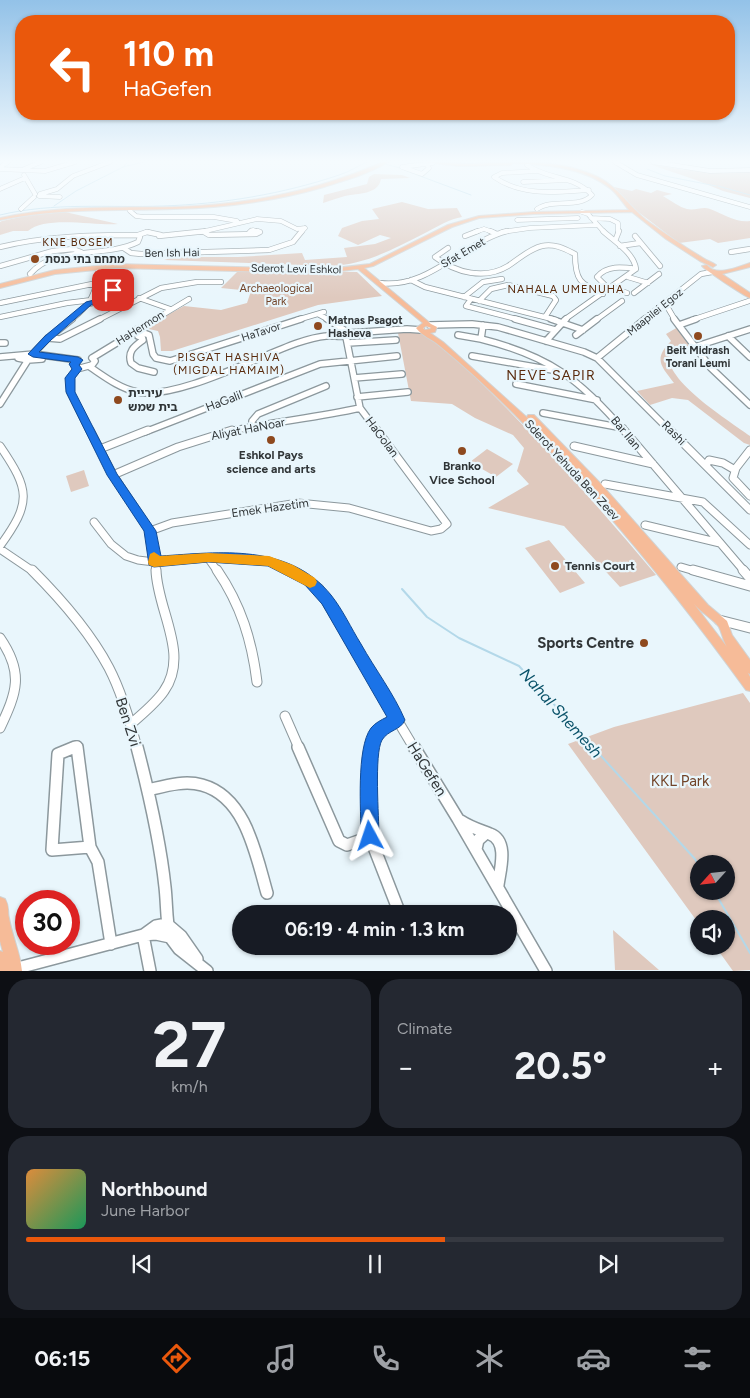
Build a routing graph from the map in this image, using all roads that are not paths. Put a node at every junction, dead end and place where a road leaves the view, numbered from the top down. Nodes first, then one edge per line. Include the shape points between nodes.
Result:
1 (77, 207) edge
2 (86, 207) edge
3 (188, 207) edge
4 (208, 207) edge
5 (544, 207) edge
6 (621, 207) edge
7 (630, 207) edge
8 (21, 209) joint
9 (134, 210) junction
10 (541, 210) junction
11 (623, 210) junction
12 (632, 210) junction
13 (605, 211) junction
14 (33, 212) junction
15 (591, 215) junction
16 (9, 216) junction
17 (578, 218) dead end
18 (637, 218) junction
19 (0, 220) edge
20 (517, 220) dead end
21 (537, 220) junction
22 (239, 221) junction
23 (228, 222) junction
24 (234, 226) junction
25 (304, 226) junction
26 (491, 226) dead end
27 (596, 226) junction
28 (224, 227) junction
29 (294, 228) junction
30 (544, 228) junction
31 (484, 229) junction
32 (204, 232) junction
33 (248, 234) dead end
34 (497, 234) junction
35 (139, 236) junction
36 (150, 236) junction
37 (465, 236) dead end
38 (634, 236) dead end
39 (614, 241) junction
40 (640, 244) junction
41 (620, 246) junction
42 (0, 247) edge
43 (448, 248) dead end
44 (750, 249) edge
45 (126, 250) junction
46 (731, 252) dead end
47 (80, 255) junction
48 (447, 264) junction
49 (750, 264) edge
50 (0, 266) edge
51 (99, 266) junction
52 (660, 266) dead end
53 (359, 267) junction
54 (705, 267) junction
55 (636, 269) junction
56 (718, 270) junction
57 (39, 272) junction
58 (659, 274) dead end
59 (628, 277) junction
60 (502, 278) dead end
61 (131, 279) dead end
62 (411, 280) junction
63 (221, 282) dead end
64 (97, 283) junction
65 (380, 283) junction
66 (648, 283) junction
67 (392, 284) junction
68 (0, 285) edge
69 (612, 288) junction
70 (387, 290) junction
71 (627, 293) dead end
72 (634, 293) dead end
73 (603, 294) junction
74 (464, 297) junction
75 (750, 297) edge
76 (139, 298) junction
77 (189, 299) dead end
78 (471, 299) junction
79 (478, 301) junction
80 (622, 301) dead end
81 (90, 302) junction
82 (0, 303) edge
83 (665, 303) junction
84 (170, 310) junction
85 (656, 311) junction
86 (670, 313) junction
87 (0, 317) edge
88 (545, 317) junction
89 (562, 322) junction
90 (483, 325) junction
91 (679, 325) junction
92 (427, 328) junction
93 (750, 329) edge
94 (555, 330) junction
95 (583, 330) junction
96 (137, 333) junction
97 (344, 334) junction
98 (458, 335) dead end
99 (576, 335) dead end
100 (728, 336) junction
101 (48, 338) junction
102 (481, 339) junction
103 (152, 340) junction
104 (396, 340) dead end
105 (546, 341) junction
106 (348, 343) junction
107 (135, 345) junction
108 (694, 347) junction
109 (595, 355) junction
110 (397, 356) dead end
111 (472, 356) dead end
112 (0, 357) edge
113 (30, 357) junction
114 (750, 357) edge
115 (92, 358) junction
116 (350, 360) junction
117 (77, 364) junction
118 (90, 367) junction
119 (154, 372) dead end
120 (561, 372) junction
121 (402, 374) dead end
122 (354, 378) junction
123 (516, 384) dead end
124 (326, 386) dead end
125 (408, 392) dead end
126 (357, 397) junction
127 (599, 401) junction
128 (0, 404) edge
129 (750, 404) edge
130 (360, 408) junction
131 (543, 413) dead end
132 (252, 426) junction
133 (623, 428) junction
134 (0, 446) edge
135 (574, 446) dead end
136 (100, 449) junction
137 (750, 450) edge
138 (652, 464) junction
139 (706, 466) junction
140 (734, 470) junction
141 (112, 475) junction
142 (605, 484) dead end
143 (750, 496) edge
144 (684, 499) junction
145 (750, 510) edge
146 (94, 522) dead end
147 (447, 524) joint
148 (645, 525) dead end
149 (150, 531) junction
150 (721, 543) junction
151 (750, 545) edge
152 (0, 547) edge
153 (208, 558) junction
154 (154, 562) junction
155 (681, 567) dead end
156 (750, 578) edge
157 (750, 586) edge
158 (717, 620) junction
159 (747, 627) edge
160 (707, 628) junction
161 (726, 632) junction
162 (0, 638) edge
163 (750, 669) edge
164 (257, 682) dead end
165 (750, 686) edge
166 (285, 716) dead end
167 (397, 720) junction
168 (131, 724) junction
169 (0, 728) edge
170 (148, 790) junction
171 (458, 819) junction
172 (486, 833) junction
173 (370, 836) junction
174 (90, 847) junction
175 (476, 849) junction
176 (498, 886) junction
177 (267, 893) dead end
178 (0, 904) edge
179 (397, 905) edge
180 (0, 915) edge
181 (167, 924) junction
182 (143, 936) junction
183 (170, 937) junction
184 (111, 944) junction
185 (0, 959) edge
186 (204, 967) edge
187 (10, 970) edge
188 (150, 970) edge
189 (546, 970) edge

1 - 14 main road
2 - 9 main road
3 - 9 main road
4 - 9 main road
5 - 10 street
6 - 11 main road
7 - 12 main road
8 - 14 main road
8 - 16 main road
9 - 19 main road via 62,210
9 - 23 street via 144,217
10 - 11 main road, Sderot Levi Eshkol
10 - 15 main road, Sderot Levi Eshkol
10 - 53 main road, Sderot Levi Eshkol via 462,222 383,260
11 - 12 main road
11 - 13 main road, Sderot Levi Eshkol
11 - 18 main road
12 - 56 main road
13 - 15 main road, Sderot Levi Eshkol
13 - 18 main road
14 - 16 main road
15 - 27 street
15 - 39 street via 618,223
16 - 19 main road
17 - 21 street
18 - 54 main road
20 - 21 street
21 - 30 street
22 - 23 street
22 - 24 street, Ben Ish Hai
22 - 25 street via 273,218
22 - 29 street via 267,219 285,222
23 - 24 street
23 - 28 street, Ben Ish Hai
24 - 28 street, Ben Ish Hai
25 - 29 street
25 - 45 street, Ben Ish Hai via 293,242 269,250 141,254
26 - 31 street
27 - 30 street, Sfat Emet
27 - 39 street
28 - 32 street, Ben Ish Hai
29 - 45 street, Ben Ish Hai via 295,236 290,241 263,249
30 - 34 street, Sfat Emet
31 - 34 street
31 - 37 street
32 - 33 street via 209,235
32 - 36 street, Ben Ish Hai
34 - 48 street, Sfat Emet
35 - 36 street, Ben Ish Hai
35 - 42 street, Ben Ish Hai via 54,236
35 - 45 street via 138,242
36 - 45 street
38 - 40 street
39 - 41 street
40 - 41 street
40 - 52 street
41 - 55 street via 634,258
43 - 48 street via 435,257
44 - 46 street
45 - 47 street
47 - 50 street via 78,250 61,249
47 - 57 street via 43,262
48 - 62 street, Sfat Emet
48 - 73 street via 469,272 489,273 501,270 534,248 560,247 575,254 575,273 582,283
49 - 56 main road
51 - 53 main road, Sderot Levi Eshkol via 323,271
51 - 57 main road, Sderot Levi Eshkol
51 - 64 street
53 - 65 main road, Sderot Yehuda Ben Zeev
53 - 92 main road, Sderot Yehuda Ben Zeev
54 - 56 main road
54 - 109 street, Maapilei Egoz
55 - 59 street
55 - 69 street via 620,267 601,272 598,280
56 - 75 main road
56 - 83 street, Maapilei Egoz via 701,274
57 - 68 main road, Sderot Levi Eshkol
58 - 66 street
59 - 66 street
59 - 69 street
60 - 74 street via 483,282
61 - 81 street via 97,302
62 - 67 street, Sfat Emet
62 - 74 street
63 - 76 street via 198,282 157,290
64 - 81 street
64 - 82 street
65 - 67 street, Sfat Emet
65 - 70 main road, Sderot Yehuda Ben Zeev
66 - 72 street
67 - 70 street
69 - 71 street
69 - 73 street
70 - 92 main road, Sderot Yehuda Ben Zeev
73 - 89 street
74 - 78 street
75 - 91 street
76 - 84 street
76 - 101 street via 68,336
77 - 84 street, HaHermon
78 - 79 street
78 - 94 street via 466,306
79 - 88 street
79 - 88 street via 491,289 508,285 550,295 556,300
80 - 95 street
81 - 87 street via 79,301
81 - 101 street
83 - 85 street, Maapilei Egoz
83 - 86 street
84 - 96 street, HaHermon
85 - 86 street
85 - 109 street, Maapilei Egoz
86 - 91 street
88 - 89 street
89 - 94 street
89 - 95 street
90 - 92 street, Rashi
90 - 102 street
90 - 105 street, Rashi
91 - 108 street
92 - 97 street
92 - 158 main road, Sderot Yehuda Ben Zeev via 515,402 565,451
92 - 160 main road, Sderot Yehuda Ben Zeev via 558,453 619,520
93 - 100 street
94 - 105 street
95 - 99 street
96 - 103 street via 145,332
96 - 107 street via 143,340
96 - 115 street, HaHermon
97 - 103 street, HaTavor via 321,313 170,361 156,358
97 - 106 street, HaGolan
97 - 118 street via 302,342 160,393 142,394 124,389
98 - 102 street, Bar Ilan
100 - 108 street
100 - 114 street
101 - 113 street
102 - 120 street, Bar Ilan via 530,353
103 - 107 street via 147,345
104 - 106 street
105 - 109 street, Rashi
106 - 116 street, HaGolan
107 - 119 street via 129,356 131,364
108 - 129 street via 724,384
109 - 139 street, Rashi
110 - 116 street, HaGalil
111 - 120 street
112 - 113 street
113 - 117 street
113 - 128 street
115 - 117 street
115 - 118 street via 95,363
116 - 122 street, HaGolan
116 - 136 street, HaGalil via 320,364
117 - 118 street
117 - 136 street via 70,378 70,392
120 - 127 street, Bar Ilan
121 - 122 street
122 - 126 street, HaGolan
123 - 127 street
124 - 132 street via 258,414 252,420
125 - 126 street
126 - 130 street, HaGolan
127 - 133 street, Bar Ilan
130 - 132 street, Aliyat HaNoar
130 - 147 street, HaGolan
131 - 133 street
132 - 141 street, Aliyat HaNoar via 199,439
133 - 138 street, Bar Ilan
134 - 152 street via 19,477 24,509
135 - 138 street
136 - 141 street
137 - 140 street
138 - 144 street, Bar Ilan
139 - 140 street via 709,460 716,460
139 - 145 street, Rashi
140 - 143 street via 733,478
141 - 149 street
142 - 144 street
144 - 150 street, Bar Ilan
144 - 151 street via 703,502
146 - 154 street, HaGefen via 111,544 126,556
147 - 149 street, Emek Hazetim via 432,531 317,502 172,523
148 - 150 street
149 - 154 street
150 - 156 street, Bar Ilan
152 - 168 street, Ben Zvi via 29,567 48,586 91,639 109,668
153 - 154 street, HaGefen
153 - 164 street via 239,605 255,656
153 - 167 street, HaGefen via 269,561 301,576 319,589
154 - 168 street via 174,645 174,670 164,692
155 - 157 street
158 - 159 street
158 - 160 main road via 709,618
158 - 161 main road, Sderot Yehuda Ben Zeev via 725,626
159 - 161 street via 733,626
160 - 161 main road via 719,636
160 - 165 main road, Sderot Yehuda Ben Zeev
161 - 163 main road
162 - 169 street via 15,661 18,684
166 - 173 street via 339,842 347,845
167 - 171 street, HaGefen
167 - 173 street via 382,728 372,744 368,783
168 - 170 street, Ben Zvi
170 - 177 street via 185,783 203,785 224,797 248,833
170 - 181 street, Ben Zvi via 165,887
171 - 172 street
171 - 175 street, HaGefen
172 - 175 street via 478,840
172 - 176 street via 496,837 502,848
173 - 179 street
174 - 174 street via 83,795 77,746 58,754 52,850
174 - 184 street via 98,862
175 - 176 street, HaGefen
176 - 189 street, HaGefen
178 - 180 main road
180 - 187 main road
181 - 182 street via 156,926
181 - 183 street, Ben Zvi
181 - 186 street via 181,936
182 - 183 street
182 - 184 street
182 - 188 street
183 - 186 street via 179,949
184 - 187 street
185 - 187 main road

